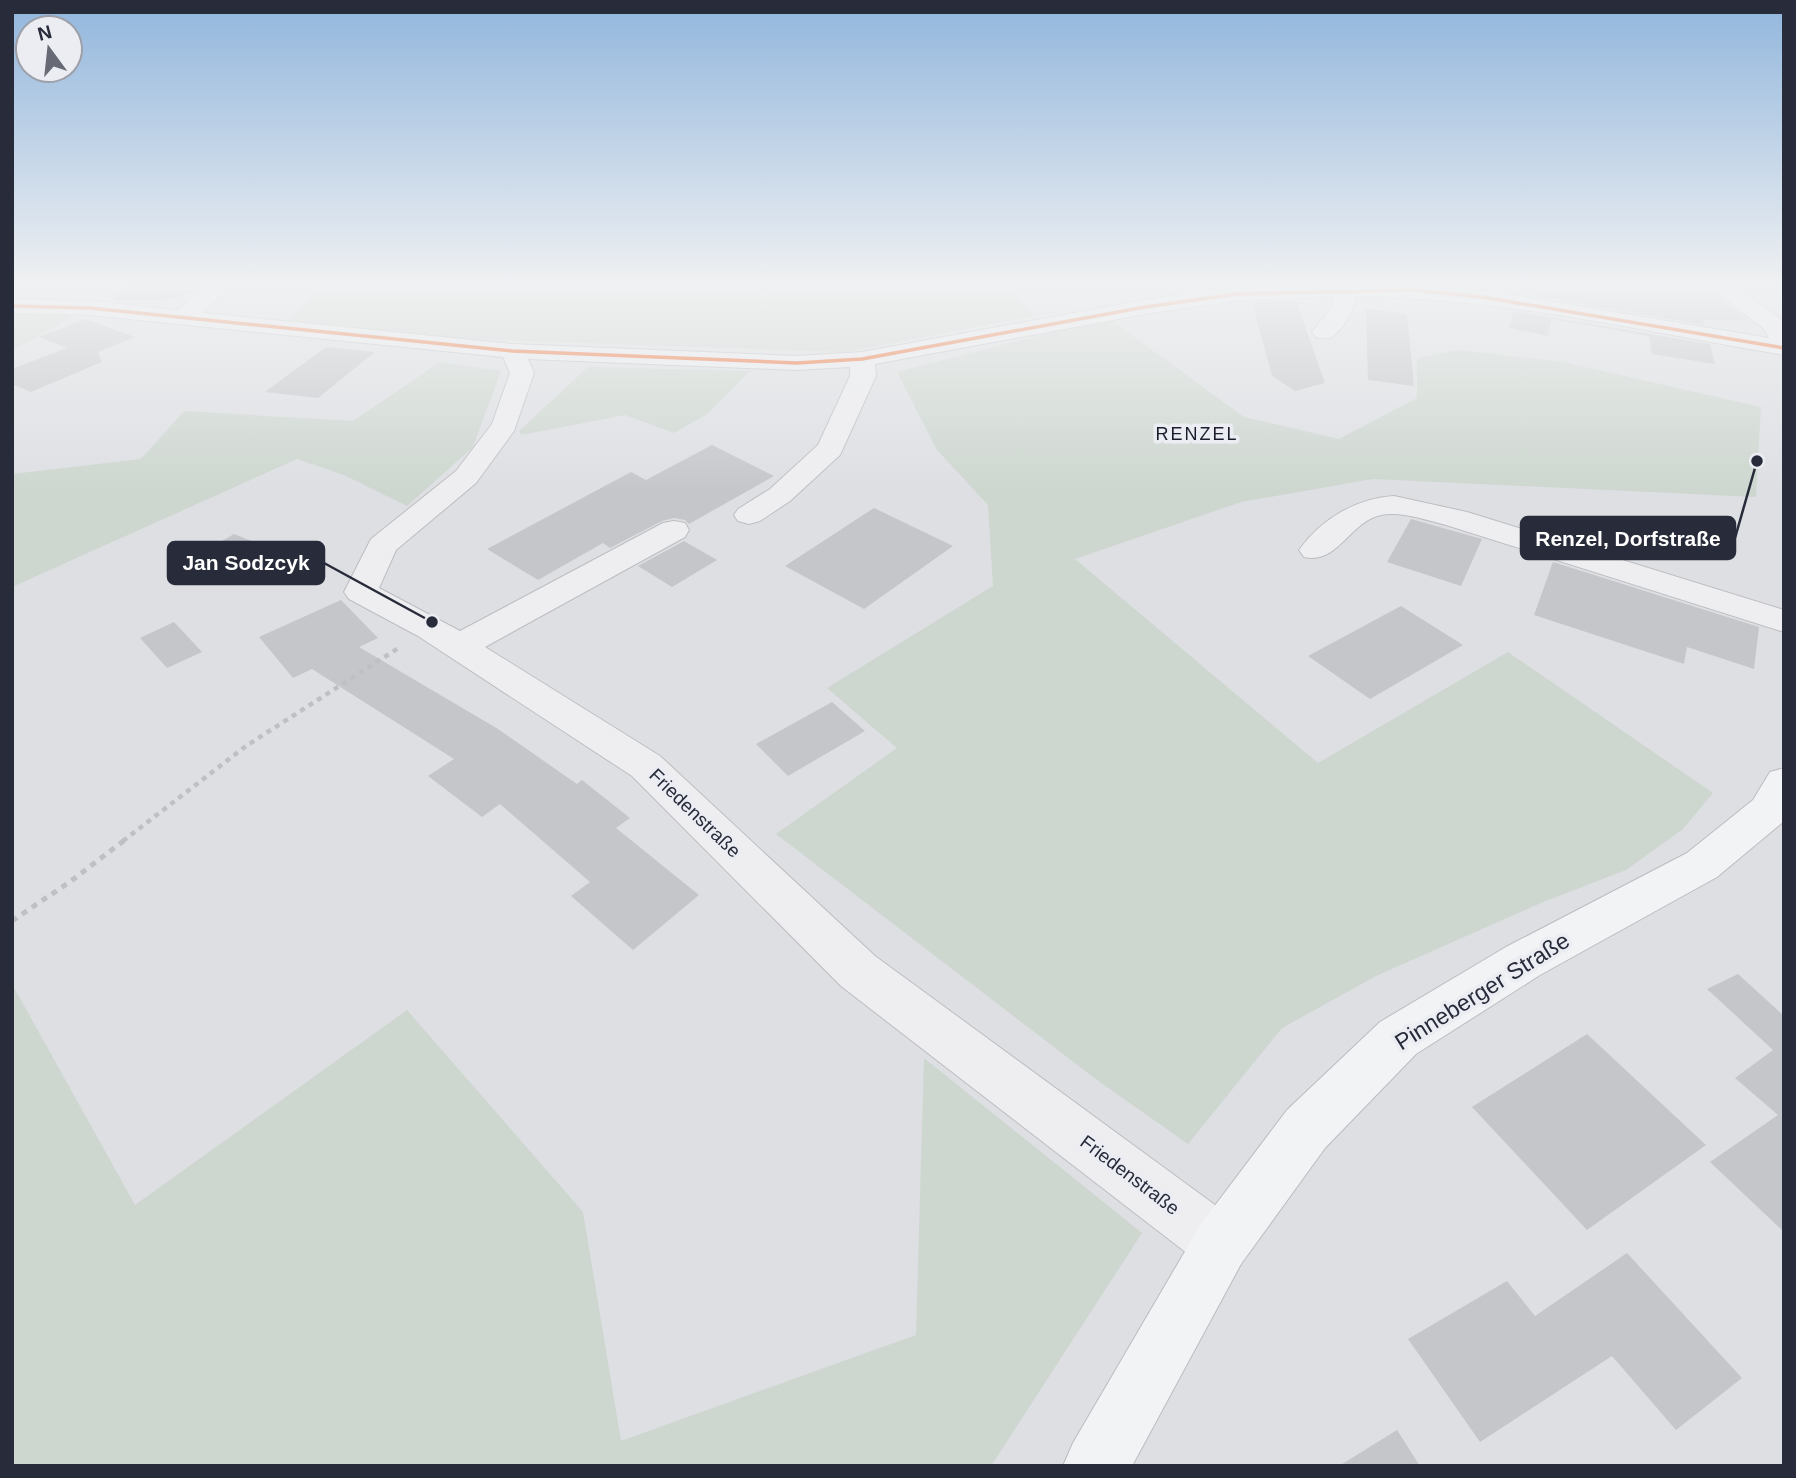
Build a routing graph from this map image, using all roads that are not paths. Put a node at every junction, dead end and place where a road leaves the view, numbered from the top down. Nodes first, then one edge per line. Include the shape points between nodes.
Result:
1 (458, 354) edge
2 (561, 354) edge
3 (588, 354) edge
4 (889, 354) edge
5 (862, 359) junction
6 (517, 362) junction
7 (749, 515) dead end
8 (674, 530) dead end
9 (1315, 550) dead end
10 (1784, 621) edge
11 (444, 638) junction
12 (1784, 783) edge
13 (1221, 1244) junction
14 (1096, 1466) edge

1 - 6 street
2 - 6 street
3 - 5 street via 797,363
4 - 5 street
5 - 7 street via 863,376 830,449 780,495
6 - 11 street, Friedenstraße via 505,425 466,477 382,546 361,592
8 - 11 street
9 - 10 street via 1343,522 1374,505 1405,506
11 - 13 street, Friedenstraße via 646,766 858,971
12 - 13 main road, Pinneberger Straße via 1768,811 1702,865 1523,961 1398,1038 1306,1129
13 - 14 main road, Pinneberger Straße

